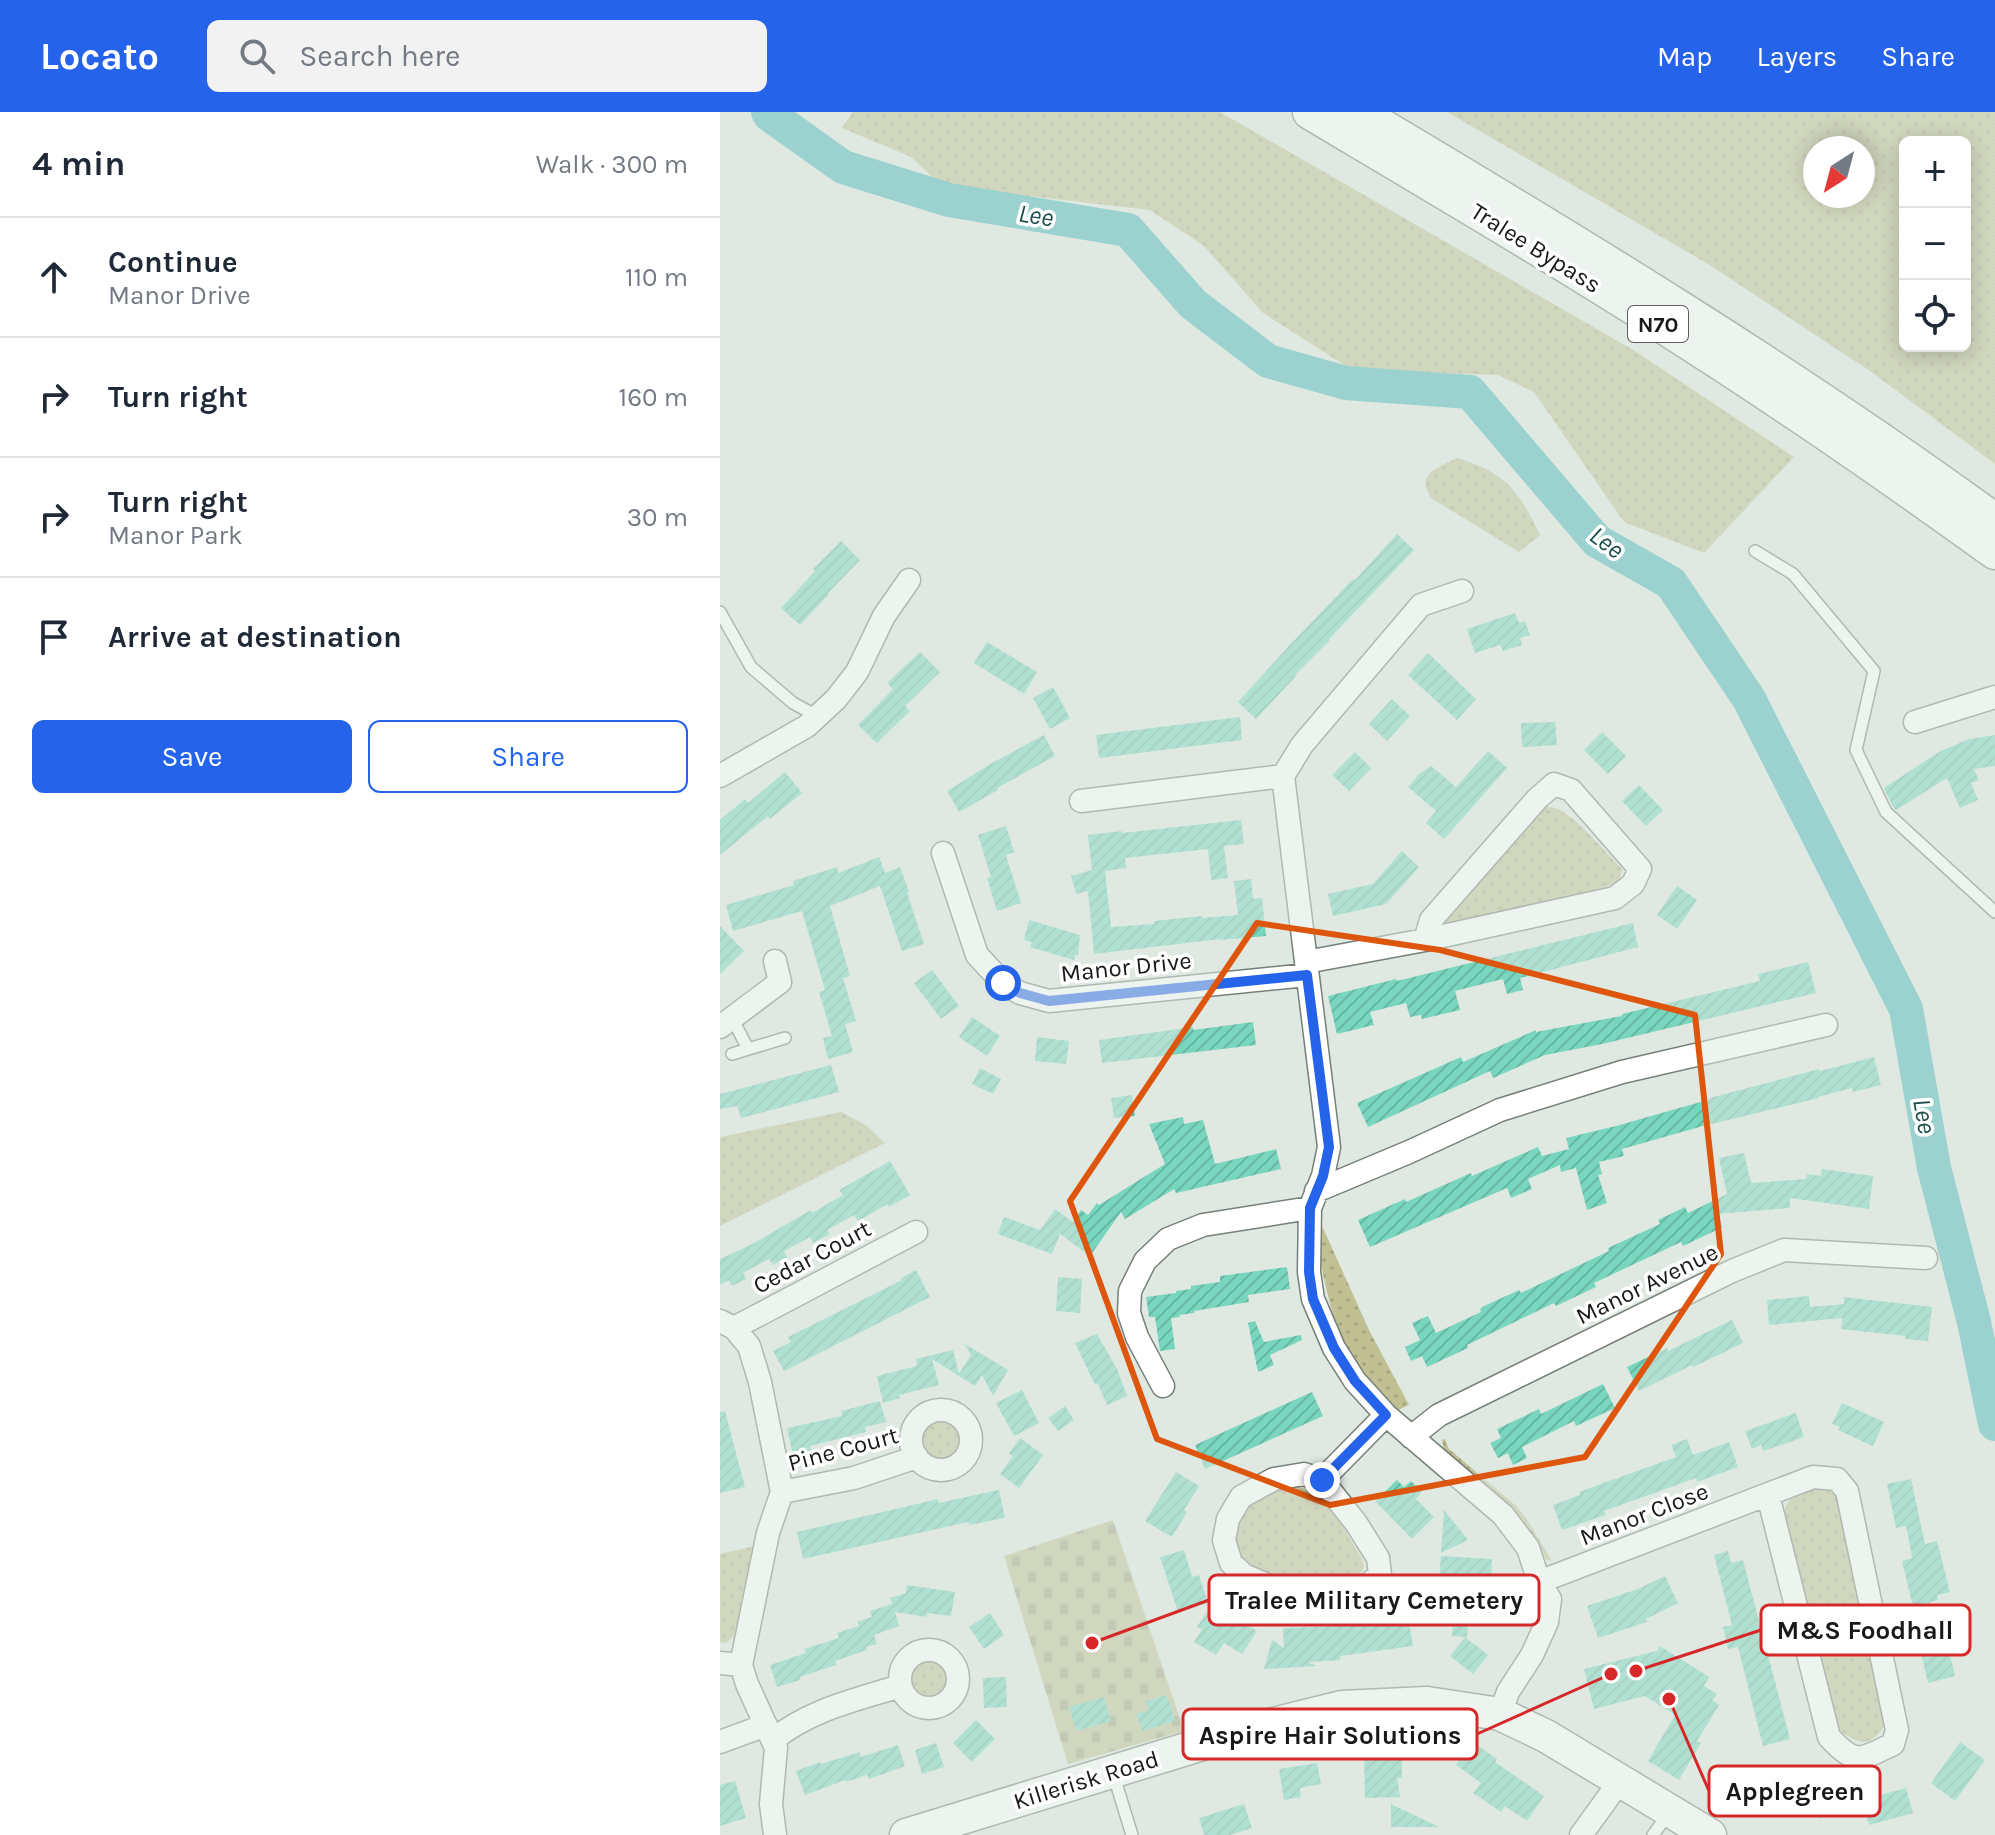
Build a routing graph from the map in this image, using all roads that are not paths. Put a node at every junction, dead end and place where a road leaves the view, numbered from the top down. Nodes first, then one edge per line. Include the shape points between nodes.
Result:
1 (1310, 112) edge
2 (1358, 112) edge
3 (1995, 521) edge
4 (1755, 551) dead end
5 (1995, 552) edge
6 (909, 580) dead end
7 (1462, 591) dead end
8 (720, 612) edge
9 (1995, 697) edge
10 (817, 716) junction
11 (1915, 722) dead end
12 (720, 776) edge
13 (1283, 776) junction
14 (1081, 801) dead end
15 (943, 853) dead end
16 (1995, 912) edge
17 (1425, 940) junction
18 (775, 961) dead end
19 (1307, 969) junction
20 (726, 1023) edge
21 (1826, 1025) dead end
22 (785, 1038) dead end
23 (748, 1049) junction
24 (732, 1054) dead end
25 (1313, 1199) junction
26 (916, 1232) dead end
27 (1926, 1258) dead end
28 (727, 1325) edge
29 (1163, 1386) dead end
30 (1386, 1415) junction
31 (1411, 1437) junction
32 (917, 1457) dead end
33 (1322, 1480) junction
34 (782, 1492) junction
35 (1768, 1495) junction
36 (1539, 1582) junction
37 (731, 1664) edge
38 (900, 1686) dead end
39 (1500, 1714) junction
40 (770, 1732) junction
41 (720, 1742) edge
42 (1113, 1773) junction
43 (1620, 1781) junction
44 (1662, 1823) edge
45 (775, 1835) edge
46 (906, 1835) edge
47 (1132, 1835) edge
48 (1581, 1835) edge
49 (1710, 1835) edge

1 - 5 main road, Tralee Bypass / N70 via 1701,350
2 - 3 main road, Tralee Bypass / N70 via 1717,331
4 - 16 lane via 1793,574 1874,671 1856,750 1886,812
6 - 10 street via 884,616 857,672
7 - 13 street via 1421,605 1302,745
8 - 10 lane via 751,667
9 - 11 street
10 - 12 street
13 - 14 street
13 - 19 street
15 - 19 street, Manor Drive via 977,955 1020,993 1049,1001
17 - 17 street, Manor Drive via 1431,920 1554,784 1571,790 1640,869 1633,884 1615,898
17 - 19 street, Manor Drive
18 - 20 street via 780,982
19 - 25 street via 1329,1147
20 - 23 lane
21 - 25 street via 1622,1072 1500,1110
22 - 23 lane
23 - 24 lane
25 - 29 street via 1203,1225 1168,1239 1145,1261 1130,1291 1129,1313
25 - 30 street via 1313,1299 1334,1348
26 - 28 street, Cedar Court
27 - 31 street, Manor Avenue via 1784,1250 1439,1415
28 - 34 street via 749,1346
30 - 31 street
30 - 33 street
31 - 36 street via 1503,1515 1528,1548
32 - 34 street, Pine Court via 854,1478
33 - 33 street via 1304,1474 1274,1479 1241,1497 1228,1519 1224,1540 1231,1563 1274,1588 1342,1589 1366,1586 1380,1575 1378,1558
34 - 37 street
35 - 35 street, Manor Close via 1813,1477 1837,1479 1847,1491 1897,1730 1893,1744 1872,1754 1855,1758 1829,1737
35 - 36 street, Manor Close
36 - 39 street via 1550,1599 1547,1622
37 - 40 street
38 - 40 street
39 - 42 main road, Killerisk Road via 1427,1703 1342,1707
39 - 43 main road, Killerisk Road
40 - 41 street
40 - 45 street via 776,1748 771,1804
42 - 46 main road, Killerisk Road
42 - 47 lane
43 - 44 main road, Killerisk Road
43 - 48 street
44 - 49 main road, Killerisk Road

